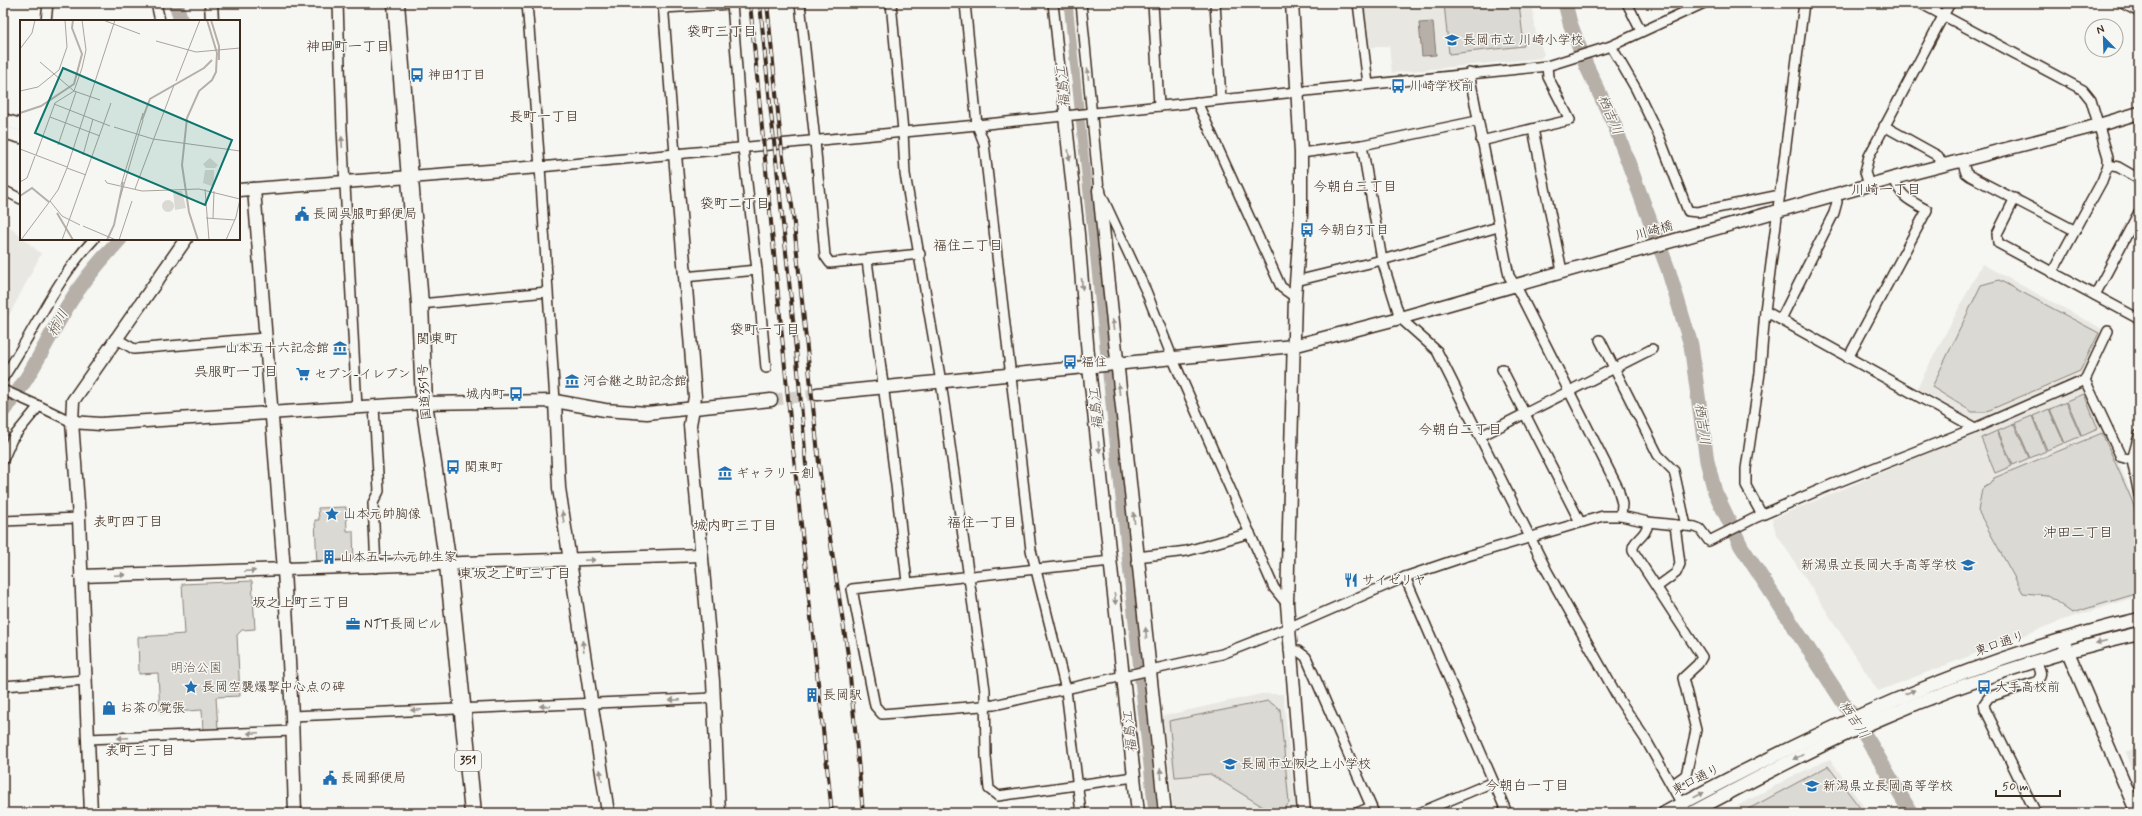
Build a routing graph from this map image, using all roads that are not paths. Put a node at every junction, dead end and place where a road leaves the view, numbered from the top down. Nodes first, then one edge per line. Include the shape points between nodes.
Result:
1 (48, 3) edge
2 (156, 3) edge
3 (211, 3) edge
4 (338, 3) edge
5 (396, 3) edge
6 (526, 3) edge
7 (800, 3) edge
8 (891, 3) edge
9 (965, 3) edge
10 (1053, 3) edge
11 (1082, 3) edge
12 (1153, 3) edge
13 (1215, 3) edge
14 (1292, 3) edge
15 (1358, 3) edge
16 (1627, 3) edge
17 (1704, 3) edge
18 (1804, 3) edge
19 (1920, 3) edge
20 (1950, 3) edge
21 (2122, 3) edge
22 (732, 4) edge
23 (663, 6) edge
24 (2139, 12) edge
25 (1943, 16) junction
26 (46, 20) edge
27 (160, 20) edge
28 (212, 20) edge
29 (1641, 31) junction
30 (1608, 46) junction
31 (1550, 65) junction
32 (1469, 73) junction
33 (1368, 84) junction
34 (1297, 91) junction
35 (1221, 99) junction
36 (1197, 102) junction
37 (1159, 106) junction
38 (1088, 113) junction
39 (2137, 114) edge
40 (1066, 116) junction
41 (3, 120) edge
42 (1477, 121) junction
43 (20, 125) edge
44 (977, 125) junction
45 (2099, 125) junction
46 (1884, 126) junction
47 (1533, 129) junction
48 (903, 131) junction
49 (3, 132) edge
50 (20, 138) edge
51 (815, 141) junction
52 (1481, 141) junction
53 (1362, 145) junction
54 (743, 148) junction
55 (1302, 153) junction
56 (675, 154) junction
57 (1962, 161) junction
58 (2108, 165) junction
59 (1942, 166) junction
60 (540, 167) junction
61 (409, 176) junction
62 (1894, 178) junction
63 (2139, 179) edge
64 (344, 181) junction
65 (1869, 185) junction
66 (254, 189) junction
67 (3, 190) edge
68 (240, 190) edge
69 (1099, 190) junction
70 (1780, 195) junction
71 (1835, 195) junction
72 (20, 198) edge
73 (2015, 198) junction
74 (1778, 211) junction
75 (2139, 212) edge
76 (1498, 227) junction
77 (2074, 230) junction
78 (92, 240) edge
79 (185, 240) edge
80 (920, 254) junction
81 (867, 260) junction
82 (1382, 260) junction
83 (757, 270) junction
84 (1562, 271) junction
85 (2052, 273) junction
86 (684, 278) junction
87 (1296, 281) junction
88 (1514, 285) junction
89 (547, 292) junction
90 (2094, 295) junction
91 (1295, 297) junction
92 (420, 304) junction
93 (1765, 311) junction
94 (1400, 318) junction
95 (2139, 318) edge
96 (1781, 320) junction
97 (2108, 331) dead end
98 (115, 338) junction
99 (265, 338) junction
100 (1600, 340) dead end
101 (1294, 346) junction
102 (1652, 349) dead end
103 (1172, 357) junction
104 (1848, 358) junction
105 (1114, 364) junction
106 (1092, 366) junction
107 (766, 368) dead end
108 (1615, 368) junction
109 (1502, 370) dead end
110 (1011, 375) junction
111 (3, 378) edge
112 (2085, 380) junction
113 (941, 382) junction
114 (883, 387) junction
115 (4, 391) edge
116 (1569, 391) junction
117 (817, 394) tunnel mouth
118 (555, 400) junction
119 (771, 400) tunnel mouth
120 (424, 403) junction
121 (39, 406) junction
122 (374, 407) junction
123 (357, 408) junction
124 (694, 409) junction
125 (272, 412) junction
126 (1524, 414) junction
127 (72, 422) junction
128 (1975, 428) junction
129 (2139, 435) edge
130 (1481, 436) junction
131 (3, 460) edge
132 (2132, 460) junction
133 (2139, 495) edge
134 (1621, 516) junction
135 (1759, 516) junction
136 (79, 518) junction
137 (3, 521) edge
138 (1580, 522) junction
139 (1648, 522) junction
140 (1675, 525) junction
141 (1686, 526) junction
142 (1250, 533) junction
143 (1530, 537) junction
144 (701, 556) junction
145 (1137, 557) junction
146 (570, 561) junction
147 (1111, 561) junction
148 (448, 565) junction
149 (376, 568) junction
150 (284, 570) junction
151 (1036, 570) junction
152 (81, 576) junction
153 (1405, 577) junction
154 (968, 578) junction
155 (907, 582) junction
156 (1657, 587) junction
157 (1287, 604) junction
158 (2139, 619) edge
159 (1288, 628) junction
160 (2139, 633) edge
161 (2062, 638) junction
162 (1289, 650) junction
163 (2068, 651) junction
164 (2036, 661) junction
165 (1146, 672) junction
166 (1126, 675) junction
167 (85, 680) junction
168 (3, 686) edge
169 (1066, 690) junction
170 (714, 698) junction
171 (591, 704) junction
172 (985, 704) junction
173 (462, 708) junction
174 (292, 716) junction
175 (292, 732) junction
176 (88, 739) junction
177 (1134, 777) junction
178 (1493, 782) junction
179 (1672, 785) junction
180 (1077, 786) junction
181 (1684, 808) edge
182 (1373, 810) edge
183 (91, 813) edge
184 (295, 813) edge
185 (473, 813) edge
186 (608, 813) edge
187 (719, 813) edge
188 (1080, 813) edge
189 (1138, 813) edge
190 (1165, 813) edge
191 (1304, 813) edge
192 (1357, 813) edge
193 (1419, 813) edge
194 (1507, 813) edge
195 (1664, 813) edge
196 (1690, 813) edge
197 (2036, 813) edge
198 (2137, 813) edge

1 - 26 street
2 - 27 street
3 - 28 street
64 -> 4 street
5 - 61 highway, 国道351号 / 351
6 - 60 street
7 - 51 street
8 - 48 street
9 - 44 street
10 - 40 street
38 -> 11 street
12 - 37 street
13 - 35 street
14 - 34 street
15 - 33 street
16 - 29 street
17 - 29 street
18 - 70 street
19 - 25 street
20 - 25 street
21 - 24 street
22 - 23 street
22 - 54 street
23 - 56 street
25 - 45 street via 2083,90 2091,100
25 - 46 street
29 - 30 street
30 - 31 street
30 - 70 street via 1636,89 1659,136 1688,211 1697,212
31 - 32 street
31 - 47 street via 1548,77 1570,120
32 - 33 street
32 - 42 street
33 - 34 street
34 - 35 street
34 - 55 street
35 - 36 street
36 - 37 street
36 - 91 street via 1281,287
37 - 38 street
38 - 40 street
38 - 69 street
39 - 45 street, 川崎橋
40 - 44 street
40 -> 106 street
41 - 43 street
42 - 52 street
42 - 53 street
44 - 48 street
44 - 110 street via 984,143
45 - 57 street, 川崎橋
45 - 58 street
46 - 59 street via 1938,156
46 - 65 street via 1866,164
47 - 52 street
47 - 84 street
48 - 51 street
48 - 80 street via 905,174
49 - 50 street
51 - 54 street via 781,142
51 - 81 street via 825,256 830,263
52 - 76 street
53 - 55 street
53 - 82 street
54 - 56 street
54 - 83 street
55 - 87 street
56 - 60 street
56 - 86 street
57 - 59 street, 川崎橋
57 - 73 street via 1966,173 1970,176
58 - 63 street via 2118,167
58 - 77 street via 2102,181
59 - 62 street, 川崎橋
60 - 61 street
60 - 89 street
61 - 64 street
61 - 92 highway, 国道351号 / 351
62 - 65 street, 川崎橋
62 - 104 street via 1898,192 1927,210
64 - 66 street
64 - 123 street
65 - 71 street, 川崎橋
66 - 68 street
66 - 99 street
67 - 72 street
69 - 103 street via 1146,291
105 -> 69 street
70 - 74 street
71 - 74 street, 川崎橋
71 - 96 street via 1837,202 1834,213
73 - 77 street
73 - 85 street via 1997,234 1998,243
74 - 84 street, 川崎橋
74 - 93 street
75 - 90 street
76 - 82 street
76 - 88 street via 1509,276
77 - 85 street
78 - 111 street via 54,290
79 - 98 street
80 - 81 street
80 - 113 street
81 - 114 street
82 - 87 street
82 - 94 street
83 - 86 street
83 - 107 street
84 - 88 street, 川崎橋
85 - 90 street
86 - 124 street
87 - 91 street
88 - 94 street, 川崎橋
88 - 116 street
89 - 92 street
89 - 118 street
90 - 95 street
91 - 101 street
92 - 120 highway, 国道351号 / 351
93 - 96 street
93 - 135 street via 1760,373 1746,470 1746,486
94 - 101 street, 川崎橋
94 - 130 street via 1437,351
96 - 104 street
97 - 112 street
98 - 99 street via 134,349
98 - 127 street via 73,400
99 - 125 street
100 - 108 street
101 - 103 street, 川崎橋
101 - 157 street
102 - 108 street
103 - 105 street, 川崎橋
103 - 142 street
104 - 128 street
105 - 106 street, 川崎橋
145 -> 105 street
106 - 110 street, 川崎橋
106 -> 147 street
108 - 116 street
108 - 141 street via 1658,455 1674,471
109 - 126 street
110 - 113 street, 川崎橋
110 - 151 street via 1031,550
112 - 128 street
112 - 132 street via 2121,457
113 - 114 street, 川崎橋
113 - 154 street
114 - 117 street, 川崎橋
114 - 155 street
115 - 121 street
116 - 126 street
116 - 134 street via 1618,488 1622,504
118 - 120 street
118 - 124 street via 625,413
146 -> 118 street via 558,488
119 - 124 street
120 - 122 street
120 - 148 highway, 国道351号 / 351
121 - 127 street
121 - 131 street via 12,439
122 - 123 street
122 - 149 street via 379,490 373,503
123 - 125 street
124 - 144 street via 690,425
125 - 127 street via 100,424
125 - 150 street
126 - 130 street
126 - 138 street
127 - 136 street
128 - 135 street
129 - 132 street
130 - 143 street
132 - 133 street
134 - 138 street via 1603,516
134 - 139 street
135 - 141 street via 1709,541 1700,529
136 - 137 street
136 - 152 street
138 - 143 street
139 - 140 street
139 - 156 street via 1646,532 1632,547
140 - 141 street
140 - 156 street via 1679,569
142 - 145 street via 1187,551
142 - 157 street via 1274,588
143 - 153 street
143 - 179 street via 1620,701
146 -> 144 street
144 - 170 street
165 -> 145 street
146 - 148 street
171 -> 146 street
147 - 151 street
147 -> 166 street
148 - 149 street
148 - 173 highway, 国道351号 / 351
149 - 150 street
152 -> 150 street
150 - 174 street
151 - 154 street
151 - 169 street
152 - 167 street
153 - 159 street
153 - 178 street
154 - 155 street
154 - 172 street
155 - 172 street via 852,589 875,706 882,714
156 - 179 street via 1702,657 1683,678 1696,730 1686,775
157 - 159 street
158 - 161 street, 東口通り
159 - 162 street
159 - 165 street via 1222,654
160 -> 163 street, 東口通り
161 - 163 street
181 -> 161 street, 東口通り via 1827,730 1874,708 1957,674
162 - 182 street via 1298,651 1306,657
162 - 191 street
163 - 164 street, 東口通り
163 - 198 street
164 -> 196 street, 東口通り via 1881,718
164 - 197 street via 2042,673 2041,678 2036,682 1989,697 1984,704
165 - 166 street
190 -> 165 street
166 - 169 street
166 - 177 street
167 - 168 street
167 - 176 street
169 - 172 street via 994,705
169 - 180 street
170 -> 171 street
170 - 187 street
171 -> 173 street
186 -> 171 street
172 - 180 street via 986,756 989,789 993,793 998,796
173 -> 174 street
173 - 185 highway, 351
174 - 175 street
175 -> 176 street
175 - 184 street
176 - 183 street
177 - 180 street
177 - 189 street
178 - 193 street
178 - 194 street
179 - 181 street
180 - 188 street
181 - 195 street, 東口通り
182 - 192 street

